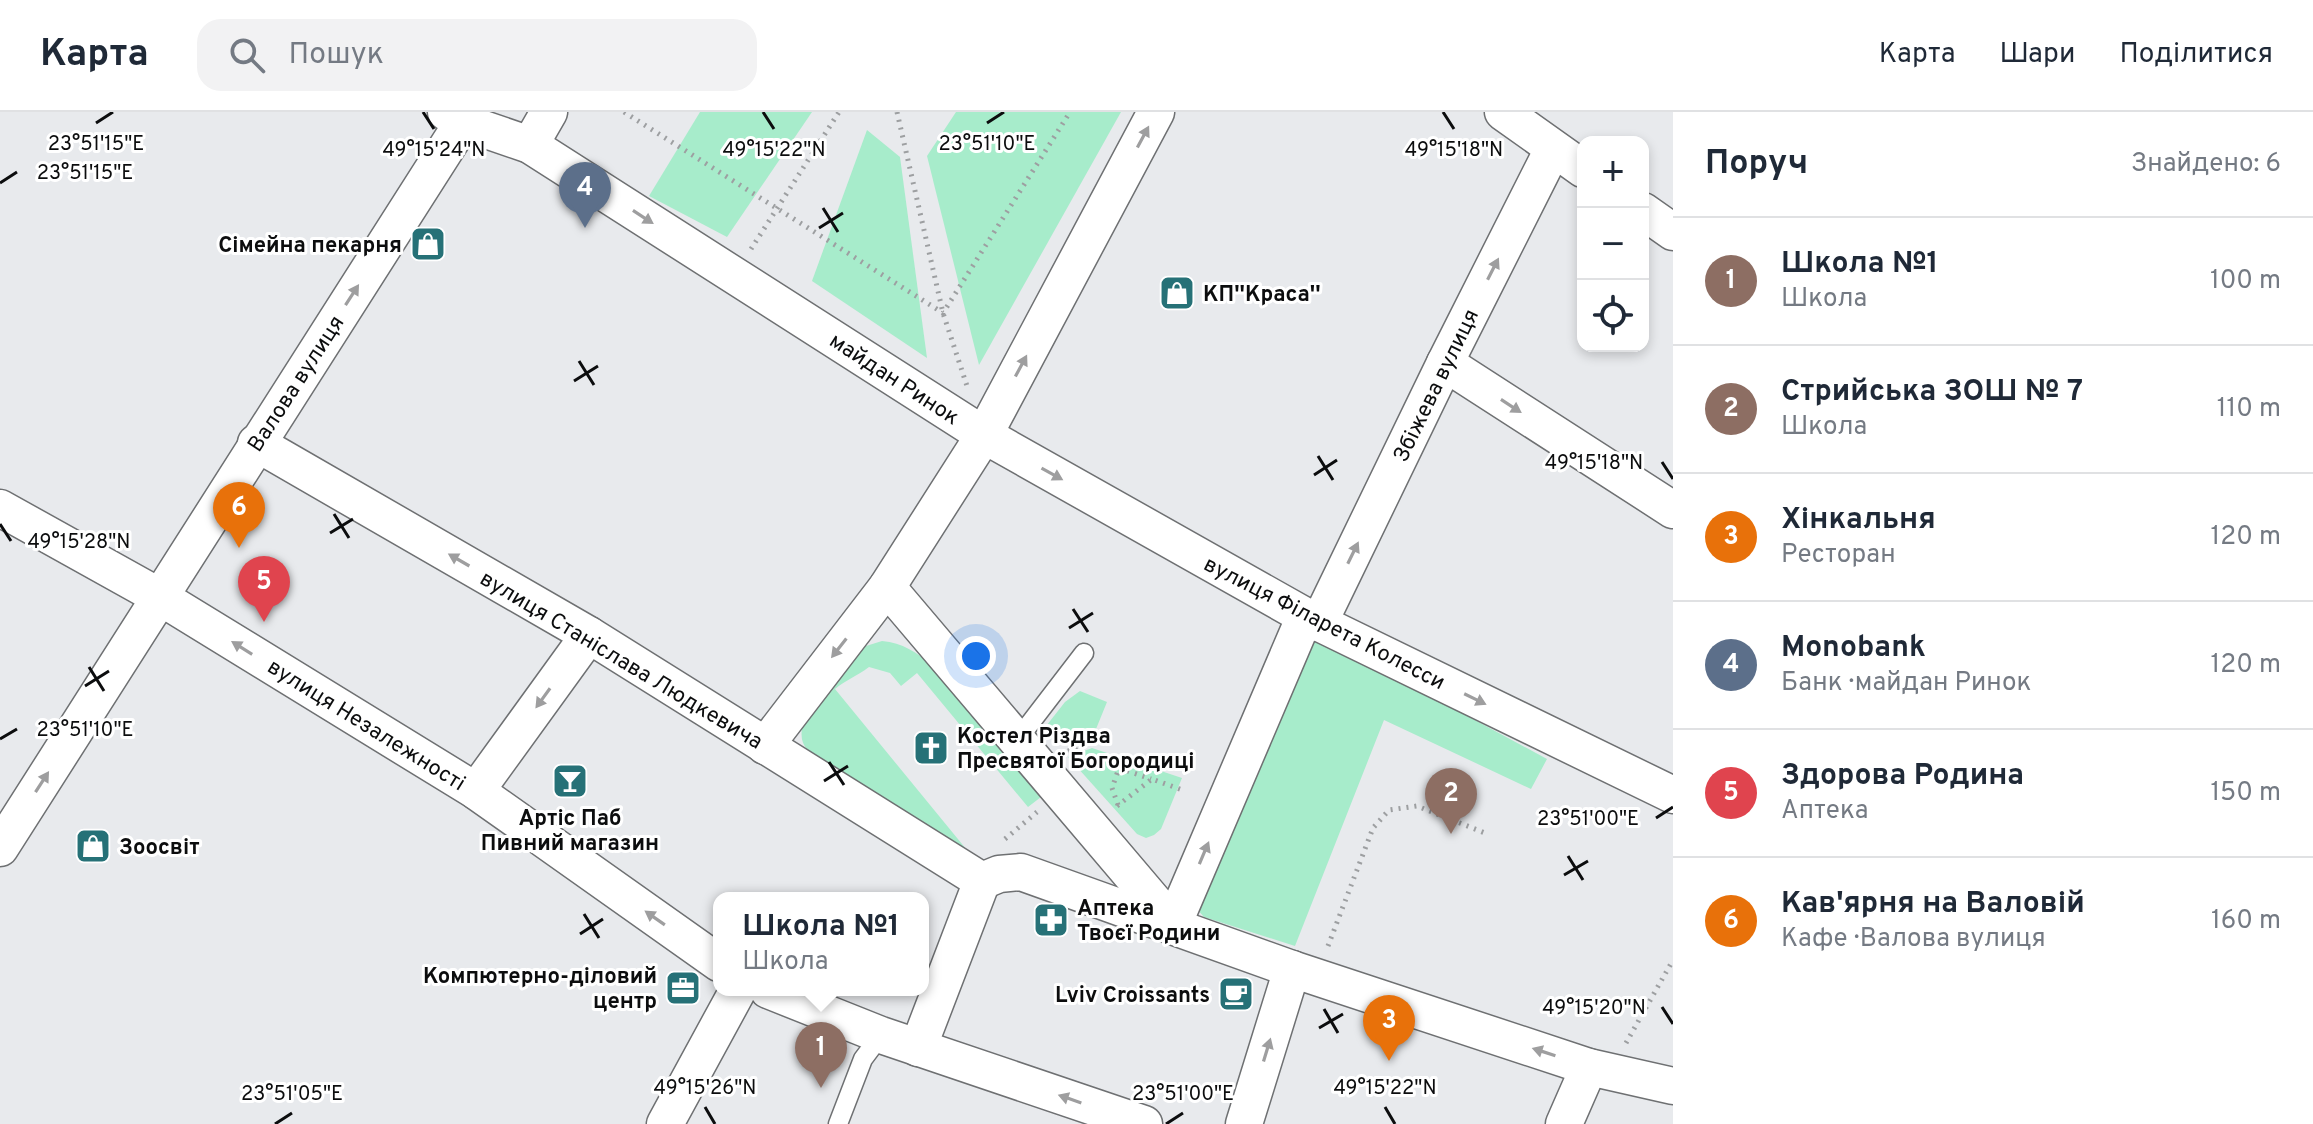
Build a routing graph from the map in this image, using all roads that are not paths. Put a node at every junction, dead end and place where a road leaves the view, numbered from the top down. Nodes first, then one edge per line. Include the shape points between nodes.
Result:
1 (549, 112) edge
2 (1156, 112) edge
3 (1503, 112) edge
4 (454, 117) edge
5 (530, 145) junction
6 (1553, 149) junction
7 (1577, 165) edge
8 (1649, 215) edge
9 (1673, 232) edge
10 (1445, 363) junction
11 (984, 435) junction
12 (256, 443) junction
13 (0, 508) edge
14 (1673, 510) edge
15 (887, 587) junction
16 (160, 597) junction
17 (1312, 619) junction
18 (589, 635) junction
19 (1084, 653) dead end
20 (1018, 739) junction
21 (765, 746) junction
22 (476, 791) junction
23 (1673, 795) edge
24 (0, 848) edge
25 (982, 881) junction
26 (1173, 925) junction
27 (713, 959) edge
28 (1305, 973) junction
29 (735, 996) edge
30 (783, 996) edge
31 (881, 1035) junction
32 (918, 1048) junction
33 (1599, 1069) junction
34 (1673, 1086) edge
35 (665, 1124) edge
36 (838, 1124) edge
37 (1144, 1124) edge
38 (1244, 1124) edge
39 (1564, 1124) edge

1 - 5 street
11 -> 2 street, майдан Ринок
3 - 6 street
4 - 5 street, майдан Ринок
12 -> 4 street, Валова вулиця
5 -> 11 street, майдан Ринок
6 - 7 street
10 -> 6 street, Збіжева вулиця
8 - 9 street
10 -> 14 street
17 -> 10 street, Збіжева вулиця
11 - 15 street
11 -> 17 street, вулиця Філарета Колесси
12 - 16 street, Валова вулиця
18 -> 12 street, вулиця Станіслава Людкевича
13 - 16 street, вулиця Незалежності
15 - 20 street
15 -> 21 street
22 -> 16 street, вулиця Незалежності
24 -> 16 street, Валова вулиця
17 -> 23 street, вулиця Філарета Колесси
26 -> 17 street, Збіжева вулиця
18 - 21 street, вулиця Станіслава Людкевича
18 -> 22 street
19 - 20 lane
20 - 26 street
21 - 25 street, вулиця Станіслава Людкевича
27 -> 22 street, вулиця Незалежності
25 - 26 street via 1021,872
25 - 32 street
26 - 28 street
33 -> 28 street
38 -> 28 street
29 - 35 street
30 - 31 street
31 - 32 street
31 - 36 lane via 863,1059
37 -> 32 street
33 - 34 street
33 - 39 street

